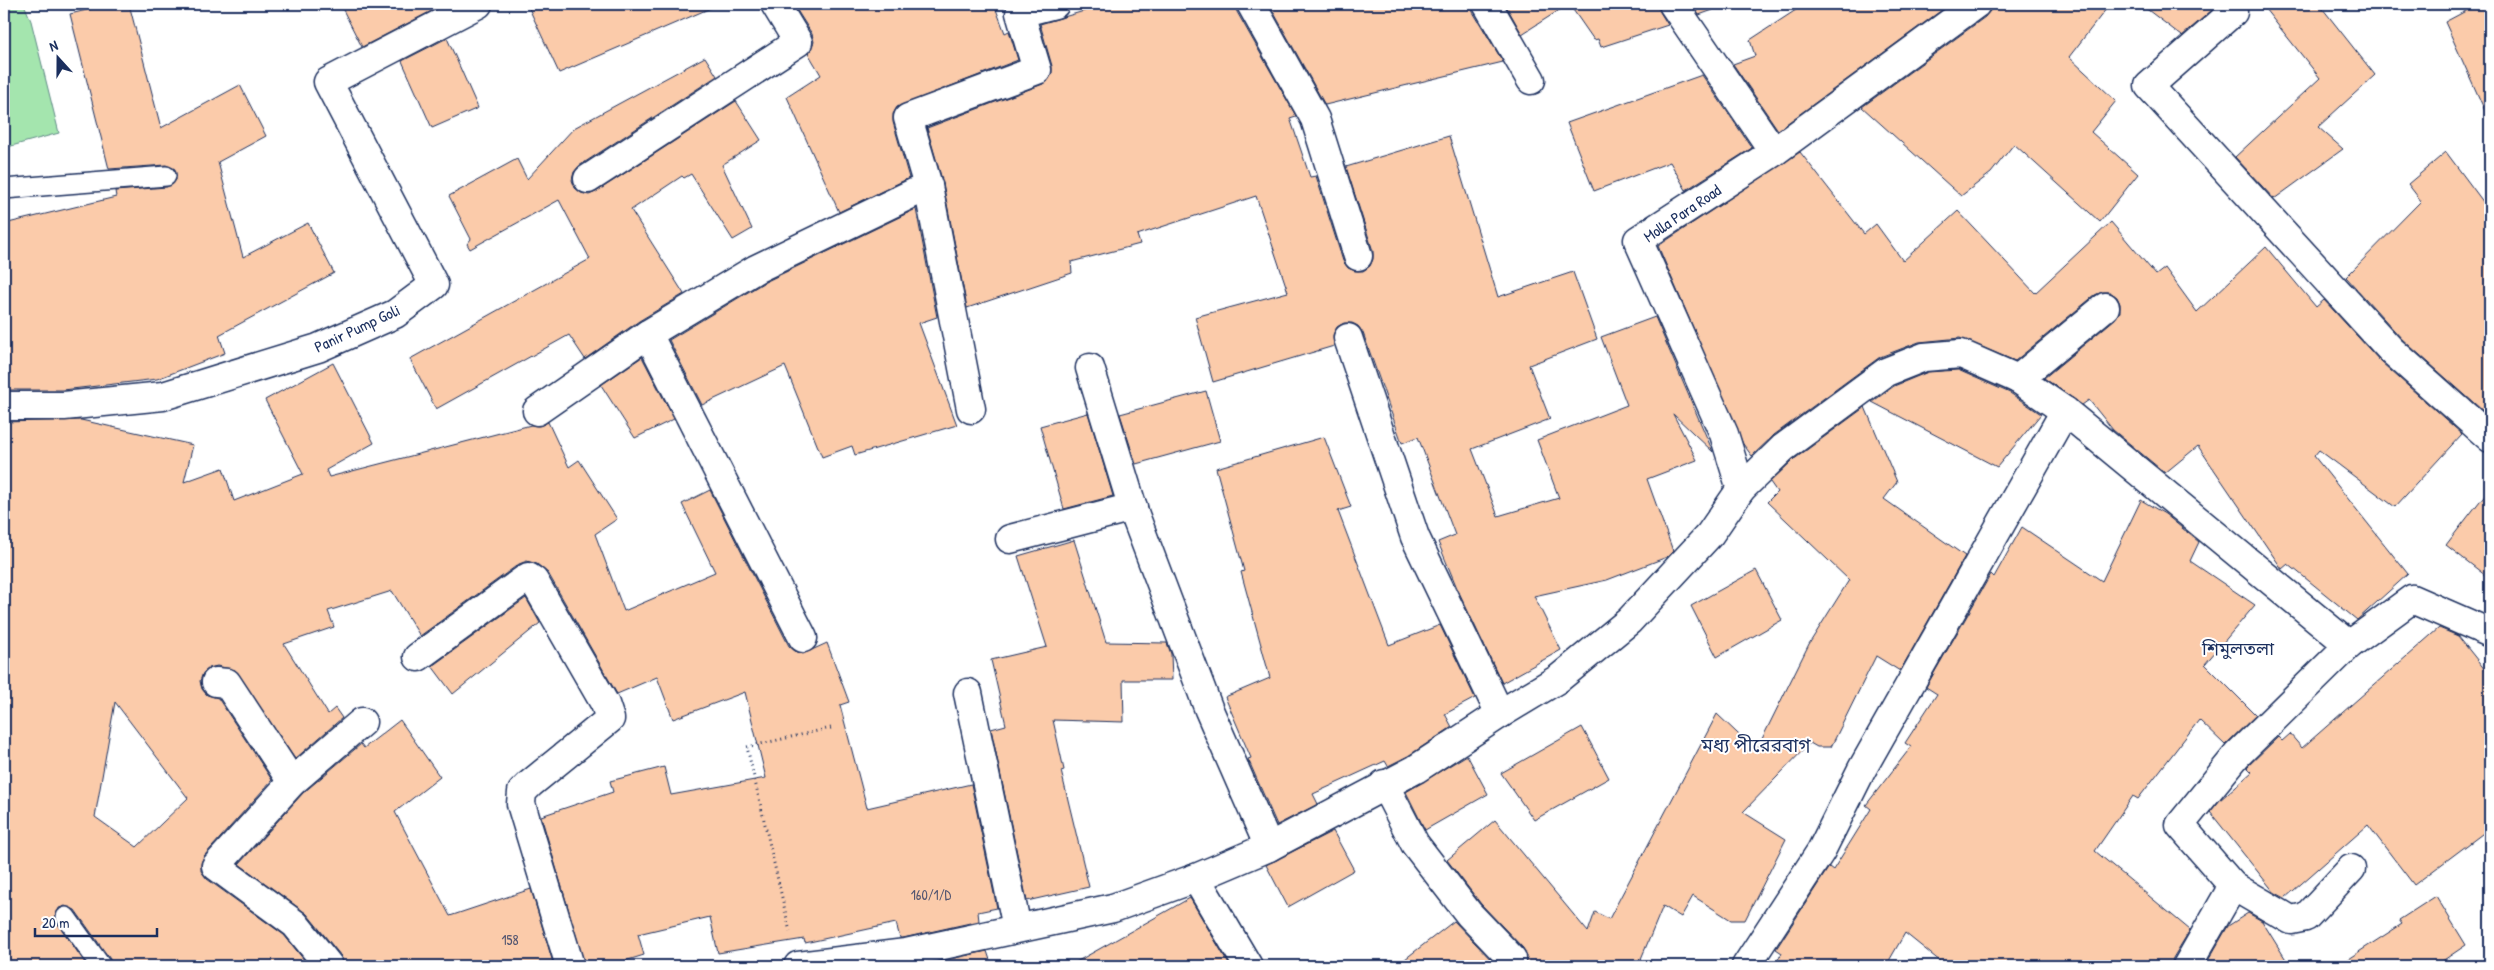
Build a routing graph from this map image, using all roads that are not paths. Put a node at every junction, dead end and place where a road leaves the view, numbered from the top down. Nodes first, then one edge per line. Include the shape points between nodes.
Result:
1 (478, 4) edge
2 (775, 4) edge
3 (1055, 4) edge
4 (1251, 4) edge
5 (1487, 4) edge
6 (1673, 4) edge
7 (1976, 4) edge
8 (2233, 12) dead end
9 (1531, 80) dead end
10 (1774, 152) junction
11 (166, 176) dead end
12 (588, 179) dead end
13 (928, 186) junction
14 (4, 189) edge
15 (1358, 256) dead end
16 (2105, 307) dead end
17 (648, 334) junction
18 (1348, 338) dead end
19 (1090, 368) dead end
20 (2018, 379) junction
21 (4, 406) edge
22 (971, 409) dead end
23 (537, 411) dead end
24 (2065, 412) junction
25 (2490, 438) edge
26 (1742, 489) junction
27 (1133, 507) junction
28 (1010, 539) dead end
29 (2490, 633) edge
30 (803, 638) dead end
31 (2349, 645) junction
32 (418, 657) dead end
33 (216, 682) dead end
34 (968, 693) dead end
35 (1500, 714) junction
36 (362, 722) dead end
37 (292, 782) junction
38 (1384, 784) junction
39 (1268, 847) junction
40 (2351, 869) dead end
41 (1196, 878) junction
42 (2233, 886) junction
43 (66, 917) dead end
44 (1017, 928) junction
45 (1512, 959) dead end
46 (910, 960) edge
47 (102, 966) edge
48 (329, 966) edge
49 (570, 966) edge
50 (798, 966) edge
51 (1248, 966) edge
52 (1746, 966) edge
53 (2187, 966) edge

1 - 21 street, Panir Pump Goli via 328,82 434,285 395,314 318,348 163,396 64,406
2 - 12 street via 798,42
3 - 13 street via 1020,13 1037,70 908,118
4 - 15 street via 1314,119
5 - 9 street
6 - 10 street
7 - 10 street
8 - 25 street via 2150,86 2391,350
10 - 26 street, Molla Para Road via 1638,240 1724,434
11 - 14 lane
13 - 17 street via 756,269
13 - 22 street
16 - 20 street
17 - 23 street
17 - 30 street
18 - 35 street via 1415,537
19 - 27 street
20 - 24 street
20 - 26 street via 1960,354 1924,357 1886,372 1783,448
24 - 31 street
24 - 52 street via 1862,769 1821,852
26 - 35 street via 1710,534 1629,621 1558,679
27 - 28 street
27 - 39 street via 1209,710
29 - 31 street via 2412,599
31 - 42 street via 2237,755 2180,825
32 - 49 street via 528,576 534,581 605,704 610,718 522,792 521,804
33 - 37 street via 227,683
34 - 44 street
35 - 38 street via 1416,769
36 - 37 street
37 - 48 street via 216,866 295,924
38 - 39 street
38 - 45 street via 1416,844 1469,914
39 - 41 street
40 - 42 street via 2306,917 2291,920
41 - 44 street via 1114,908
41 - 51 street
42 - 53 street
43 - 47 lane
44 - 46 street
46 - 50 street

